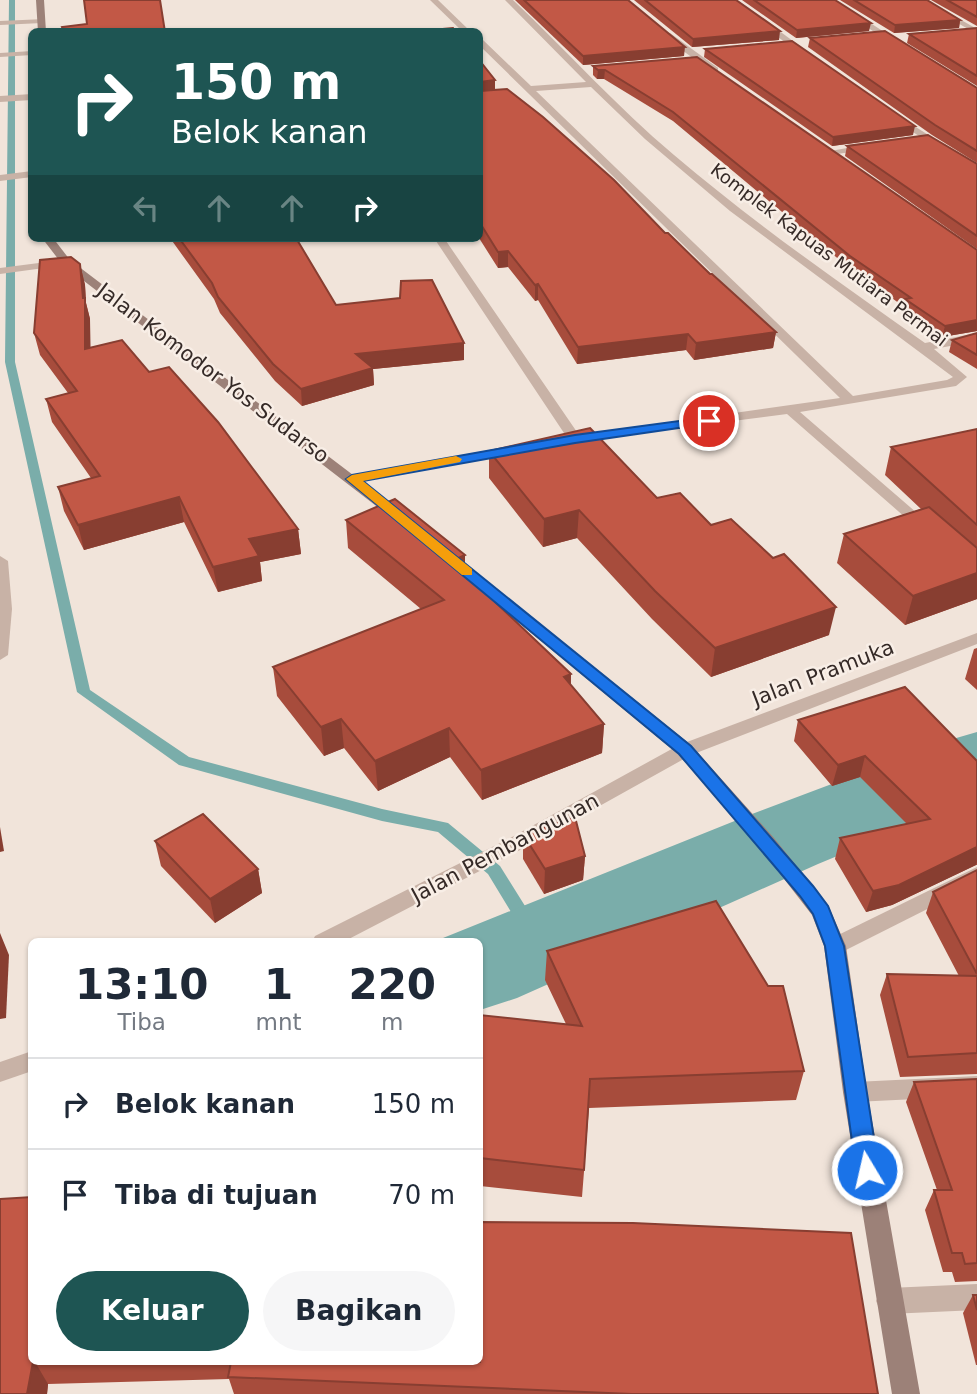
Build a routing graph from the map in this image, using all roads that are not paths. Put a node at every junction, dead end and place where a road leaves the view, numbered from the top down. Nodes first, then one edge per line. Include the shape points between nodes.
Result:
1 (40, 0) edge
2 (434, 0) edge
3 (509, 0) edge
4 (732, 0) edge
5 (830, 0) edge
6 (921, 0) edge
7 (42, 21) junction
8 (0, 23) edge
9 (657, 26) edge
10 (42, 28) edge
11 (464, 28) edge
12 (976, 31) edge
13 (963, 32) edge
14 (867, 37) edge
15 (887, 37) junction
16 (902, 42) edge
17 (805, 43) edge
18 (793, 44) junction
19 (780, 45) edge
20 (483, 46) edge
21 (28, 53) edge
22 (0, 55) edge
23 (814, 59) edge
24 (593, 70) edge
25 (580, 72) junction
26 (722, 75) edge
27 (591, 84) junction
28 (528, 93) junction
29 (28, 97) edge
30 (0, 99) edge
31 (894, 115) edge
32 (928, 139) junction
33 (916, 141) edge
34 (820, 144) edge
35 (879, 146) edge
36 (831, 152) junction
37 (842, 160) edge
38 (977, 170) edge
39 (28, 174) edge
40 (0, 178) edge
41 (50, 242) edge
42 (442, 242) edge
43 (66, 262) junction
44 (0, 271) edge
45 (977, 337) edge
46 (924, 347) junction
47 (850, 400) junction
48 (790, 410) junction
49 (522, 448) edge
50 (352, 479) junction
51 (417, 531) edge
52 (935, 537) edge
53 (438, 549) edge
54 (0, 561) edge
55 (2, 609) edge
56 (977, 638) edge
57 (0, 655) edge
58 (685, 750) junction
59 (977, 876) edge
60 (330, 938) edge
61 (835, 946) junction
62 (28, 1062) edge
63 (0, 1072) edge
64 (977, 1086) edge
65 (855, 1092) junction
66 (977, 1297) edge
67 (889, 1301) junction
68 (906, 1394) edge

1 - 7 street
2 - 11 street
3 - 25 street, Komplek Kapuas Mutiara Permai
4 - 18 street
5 - 15 street
6 - 12 street
7 - 8 street
7 - 10 street
9 - 26 street via 688,57 701,56
12 - 13 street
14 - 15 street
15 - 16 street
17 - 18 street
18 - 19 street
18 - 23 street
20 - 28 street
21 - 22 street
24 - 25 street
25 - 27 street, Komplek Kapuas Mutiara Permai
27 - 28 street
27 - 46 street, Komplek Kapuas Mutiara Permai via 669,156 754,224
28 - 47 street
29 - 30 street
31 - 32 street
32 - 33 street
32 - 38 street
34 - 36 street
35 - 36 street
36 - 37 street
39 - 40 street
41 - 43 street, Jalan Komodor Yos Sudarso
42 - 48 street, Komplek Kapuas Mutiara Permai via 568,440
43 - 44 street
43 - 50 street, Jalan Komodor Yos Sudarso
45 - 46 street
46 - 47 street, Komplek Kapuas Mutiara Permai via 961,377 951,383
47 - 48 street, Komplek Kapuas Mutiara Permai
48 - 52 street
49 - 50 street
50 - 51 street, Jalan Komodor Yos Sudarso
53 - 58 street
54 - 55 street
55 - 57 street
56 - 58 street, Jalan Pramuka
58 - 60 street, Jalan Pembangunan via 519,842
58 - 61 street via 806,891 821,911
59 - 61 street
61 - 65 street
62 - 63 street
64 - 65 street
65 - 67 street
66 - 67 street
67 - 68 street

